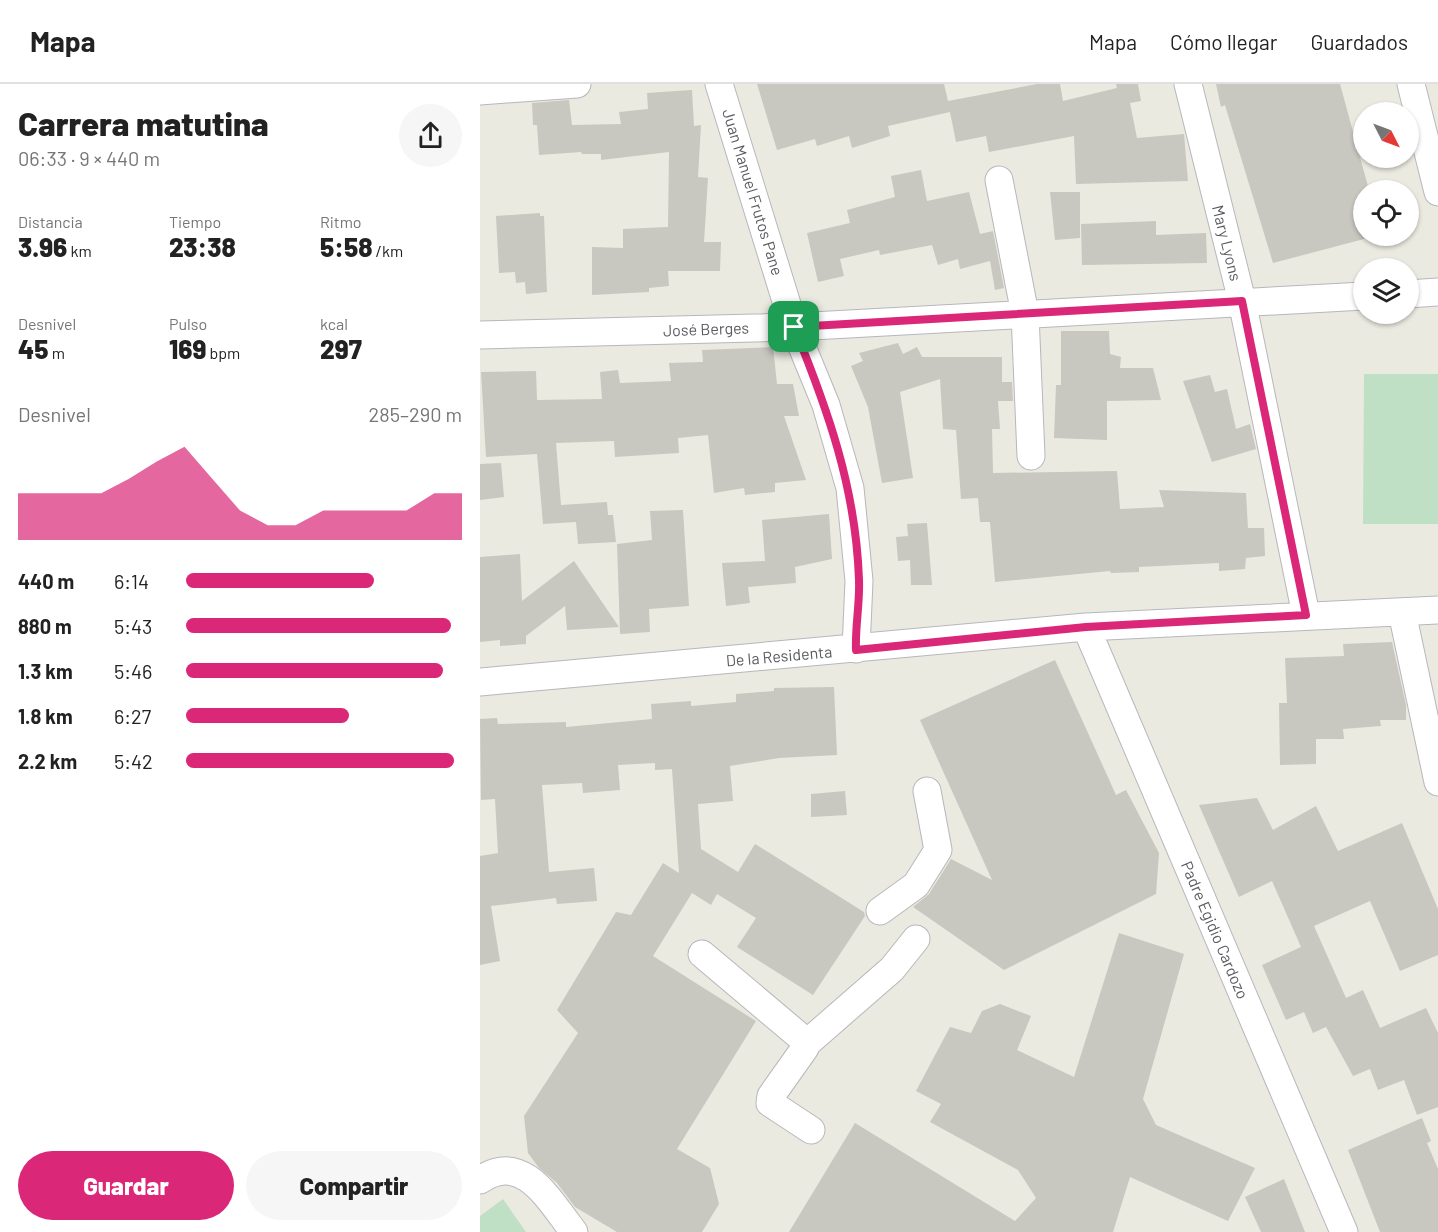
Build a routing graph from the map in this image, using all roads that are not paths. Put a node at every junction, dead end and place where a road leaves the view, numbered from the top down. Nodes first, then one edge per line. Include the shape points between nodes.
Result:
1 (577, 84) edge
2 (719, 84) edge
3 (1188, 84) edge
4 (1411, 84) edge
5 (480, 91) edge
6 (999, 180) dead end
7 (1438, 192) edge
8 (1438, 292) edge
9 (1419, 293) edge
10 (1353, 296) edge
11 (1242, 301) junction
12 (1024, 314) junction
13 (794, 327) junction
14 (480, 335) edge
15 (1031, 456) dead end
16 (1438, 610) edge
17 (1402, 612) junction
18 (1306, 615) junction
19 (1086, 627) junction
20 (856, 650) junction
21 (480, 682) edge
22 (1438, 782) edge
23 (927, 791) dead end
24 (880, 911) dead end
25 (916, 939) dead end
26 (702, 954) dead end
27 (806, 1044) junction
28 (811, 1130) dead end
29 (480, 1180) edge
30 (574, 1232) edge
31 (1344, 1232) edge

1 - 5 street
2 - 13 street, Juan Manuel Frutos Pane
3 - 11 street, Mary Lyons
4 - 7 street
6 - 12 street
8 - 9 street
10 - 11 street, José Berges
11 - 12 street, José Berges
11 - 18 street, Mary Lyons
12 - 13 street, José Berges
12 - 15 street
13 - 14 street, José Berges
13 - 20 street, Juan Manuel Frutos Pane via 826,405 850,488 859,581
16 - 17 street, De la Residenta
17 - 18 street, De la Residenta
17 - 22 street
18 - 19 street, De la Residenta
19 - 20 street, De la Residenta
19 - 31 street, Padre Egidio Cardozo
20 - 21 street, De la Residenta
23 - 24 street via 938,850 916,885
25 - 27 street via 892,969
26 - 27 street
27 - 28 street via 770,1103
29 - 30 street via 492,1172 511,1170 532,1179

